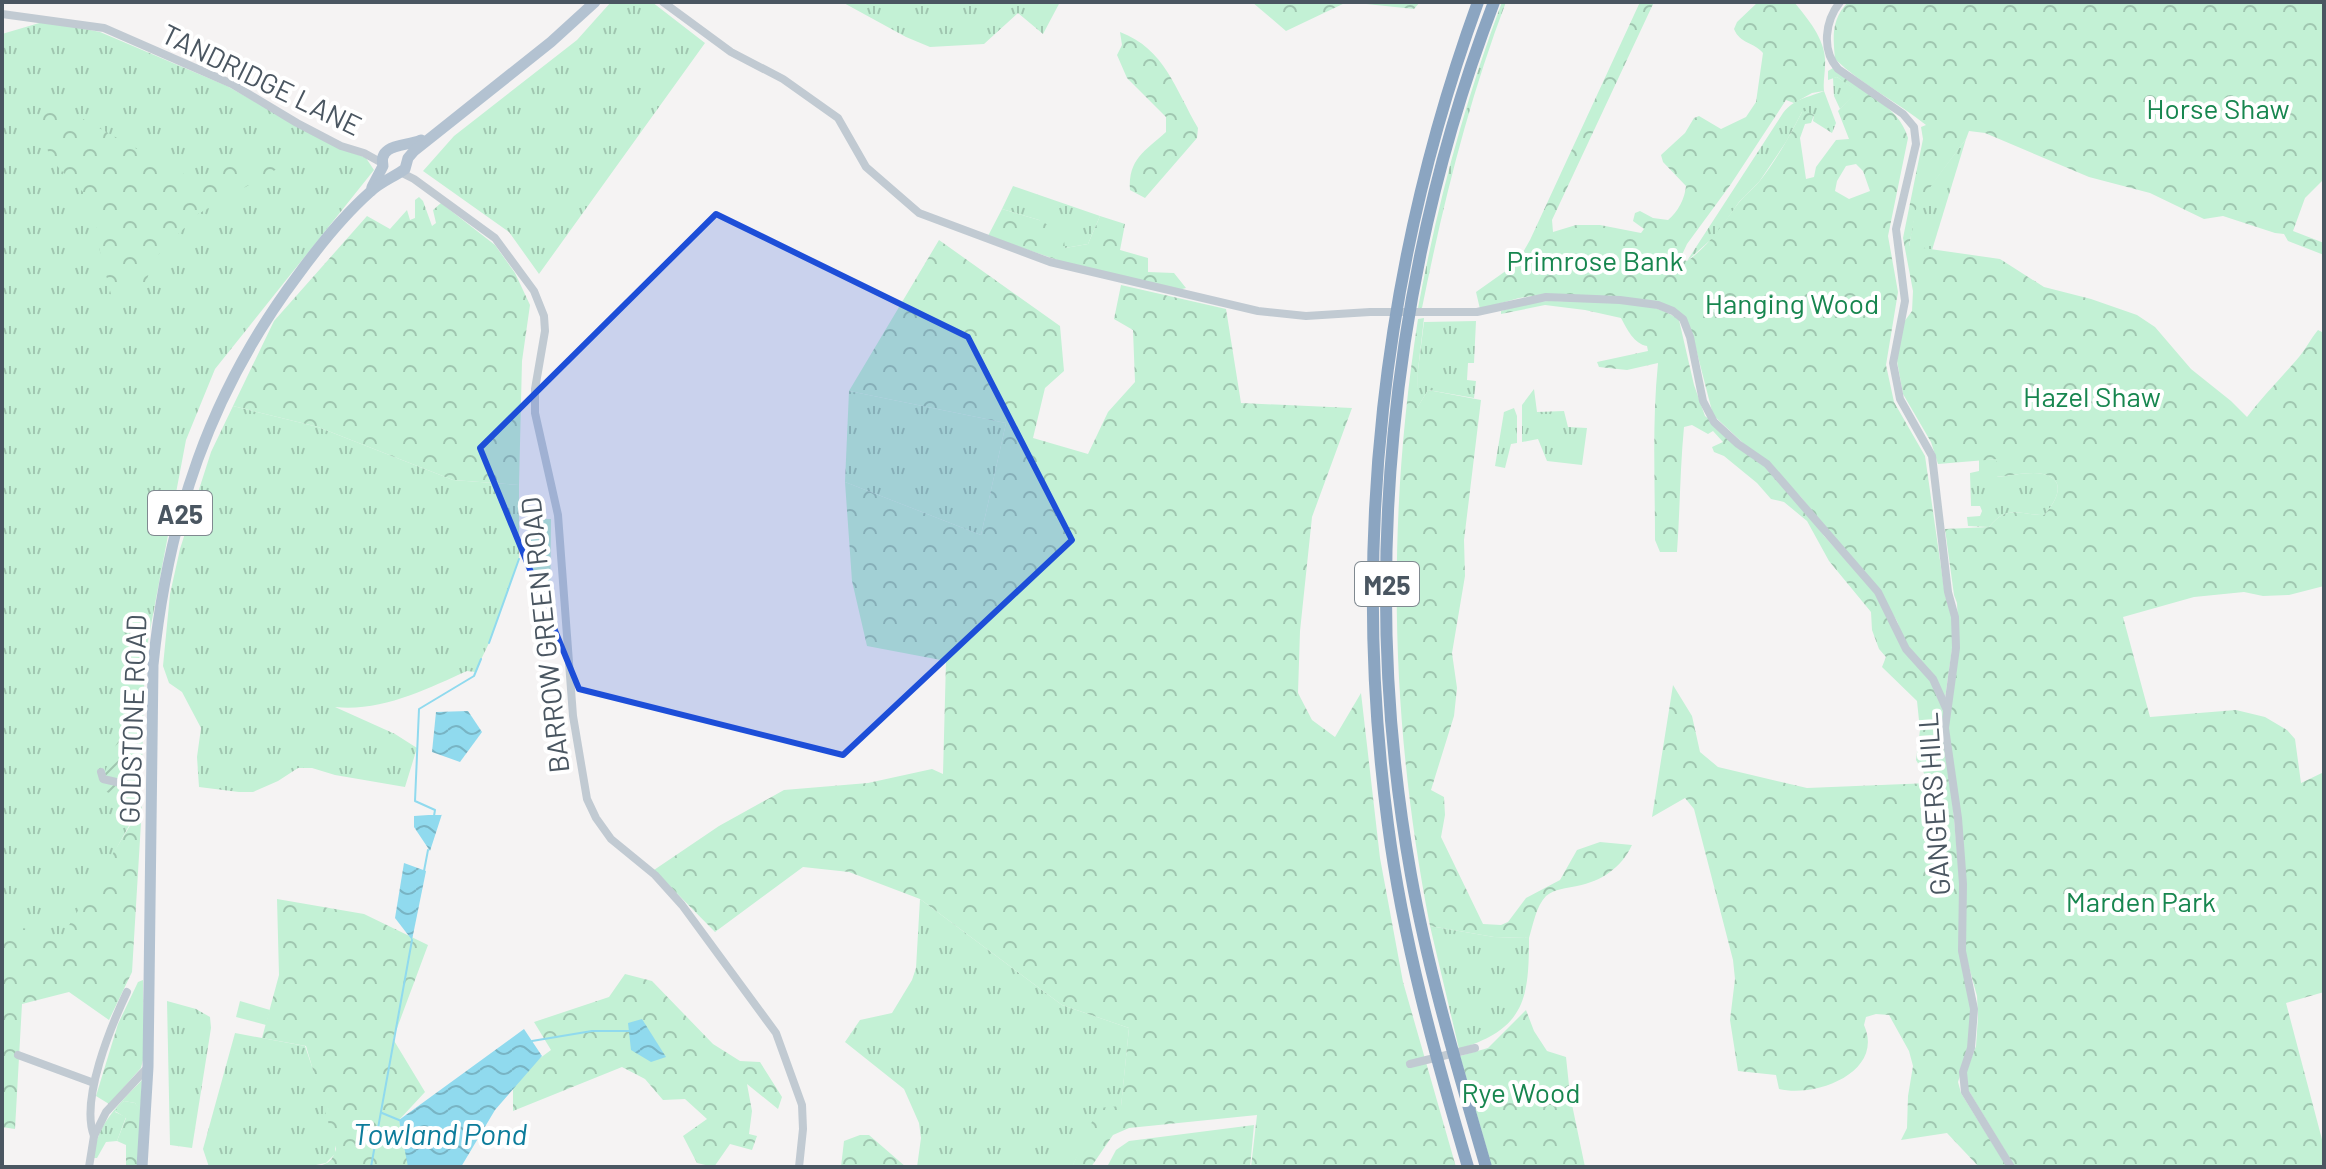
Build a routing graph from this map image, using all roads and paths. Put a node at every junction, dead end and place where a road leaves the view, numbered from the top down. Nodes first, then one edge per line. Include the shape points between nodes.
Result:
1 (595, 2) edge
2 (663, 2) edge
3 (1478, 2) edge
4 (1494, 2) edge
5 (1840, 2) edge
6 (2, 14) edge
7 (435, 134) junction
8 (399, 147) junction
9 (383, 160) junction
10 (403, 167) junction
11 (370, 191) junction
12 (1946, 708) junction
13 (101, 772) dead end
14 (138, 787) dead end
15 (127, 992) dead end
16 (1475, 1048) dead end
17 (18, 1055) dead end
18 (1410, 1064) dead end
19 (148, 1067) junction
20 (94, 1083) junction
21 (93, 1101) junction
22 (106, 1112) junction
23 (94, 1136) junction
24 (89, 1167) edge
25 (142, 1167) edge
26 (799, 1167) edge
27 (1468, 1167) edge
28 (1486, 1167) edge
29 (2011, 1167) edge

1 - 7 main road, A25
2 - 12 street via 731,52 783,79 838,118 866,167 902,201 938,222 1050,262 1258,311 1306,316 1487,311 1546,297 1658,305 1683,319 1703,401 1714,422 1767,464 1878,592 1906,649 1933,679
3 - 27 highway, M25 via 1437,129 1398,295 1379,442 1372,585 1376,704 1395,873 1431,1036
4 - 28 highway, M25 via 1450,134 1414,287 1394,436 1387,567 1391,715 1411,873 1439,1004
5 - 12 street, GANGERS HILL via 1827,30 1831,61 1914,127 1916,144 1896,229 1905,301 1893,363 1900,399 1935,467 1955,617 1956,648
6 - 9 street, TANDRIDGE LANE via 104,28 232,84 341,146
7 - 8 main road, A25
7 - 10 main road, A25
8 - 9 main road via 391,147
8 - 10 main road
9 - 10 main road
9 - 11 main road, GODSTONE ROAD / A25
10 - 11 main road, GODSTONE ROAD / A25
10 - 26 street, BARROW GREEN ROAD via 495,238 541,305 545,331 535,413 558,515 573,716 587,799 611,839 682,905 776,1033 802,1105
11 - 19 main road, GODSTONE ROAD / A25 via 313,254 253,340 221,397 184,495 153,665
12 - 29 street, GANGERS HILL via 1961,856 1962,951 1974,1009 1962,1082
13 - 14 street via 103,779
15 - 20 street
16 - 18 street
17 - 20 street
19 - 22 street
19 - 25 main road, GODSTONE ROAD / A25
20 - 21 street
21 - 22 street
21 - 23 street
22 - 23 street
23 - 24 street

